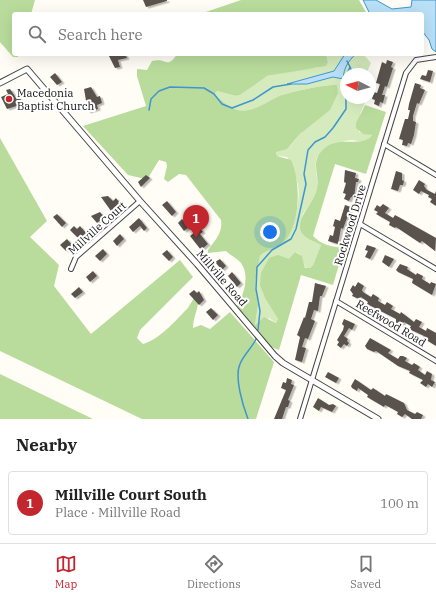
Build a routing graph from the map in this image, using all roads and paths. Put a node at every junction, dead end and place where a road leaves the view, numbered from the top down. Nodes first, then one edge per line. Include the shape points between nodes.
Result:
1 (436, 57) edge
2 (0, 83) edge
3 (384, 144) junction
4 (436, 175) edge
5 (140, 201) junction
6 (360, 224) junction
7 (71, 269) dead end
8 (436, 269) edge
9 (336, 301) junction
10 (436, 361) edge
11 (312, 380) junction
12 (300, 419) edge
13 (378, 419) edge

1 - 3 street, Rockwood Drive via 420,58 407,68
2 - 5 street, Millville Road via 27,69
3 - 4 street
3 - 6 street, Rockwood Drive
5 - 7 street, Millville Court via 76,257
5 - 11 street, Millville Road via 275,356
6 - 8 street
6 - 9 street, Rockwood Drive
9 - 10 street, Reefwood Road
9 - 11 street, Rockwood Drive
11 - 12 street, Rockwood Drive
11 - 13 street, Millville Road

